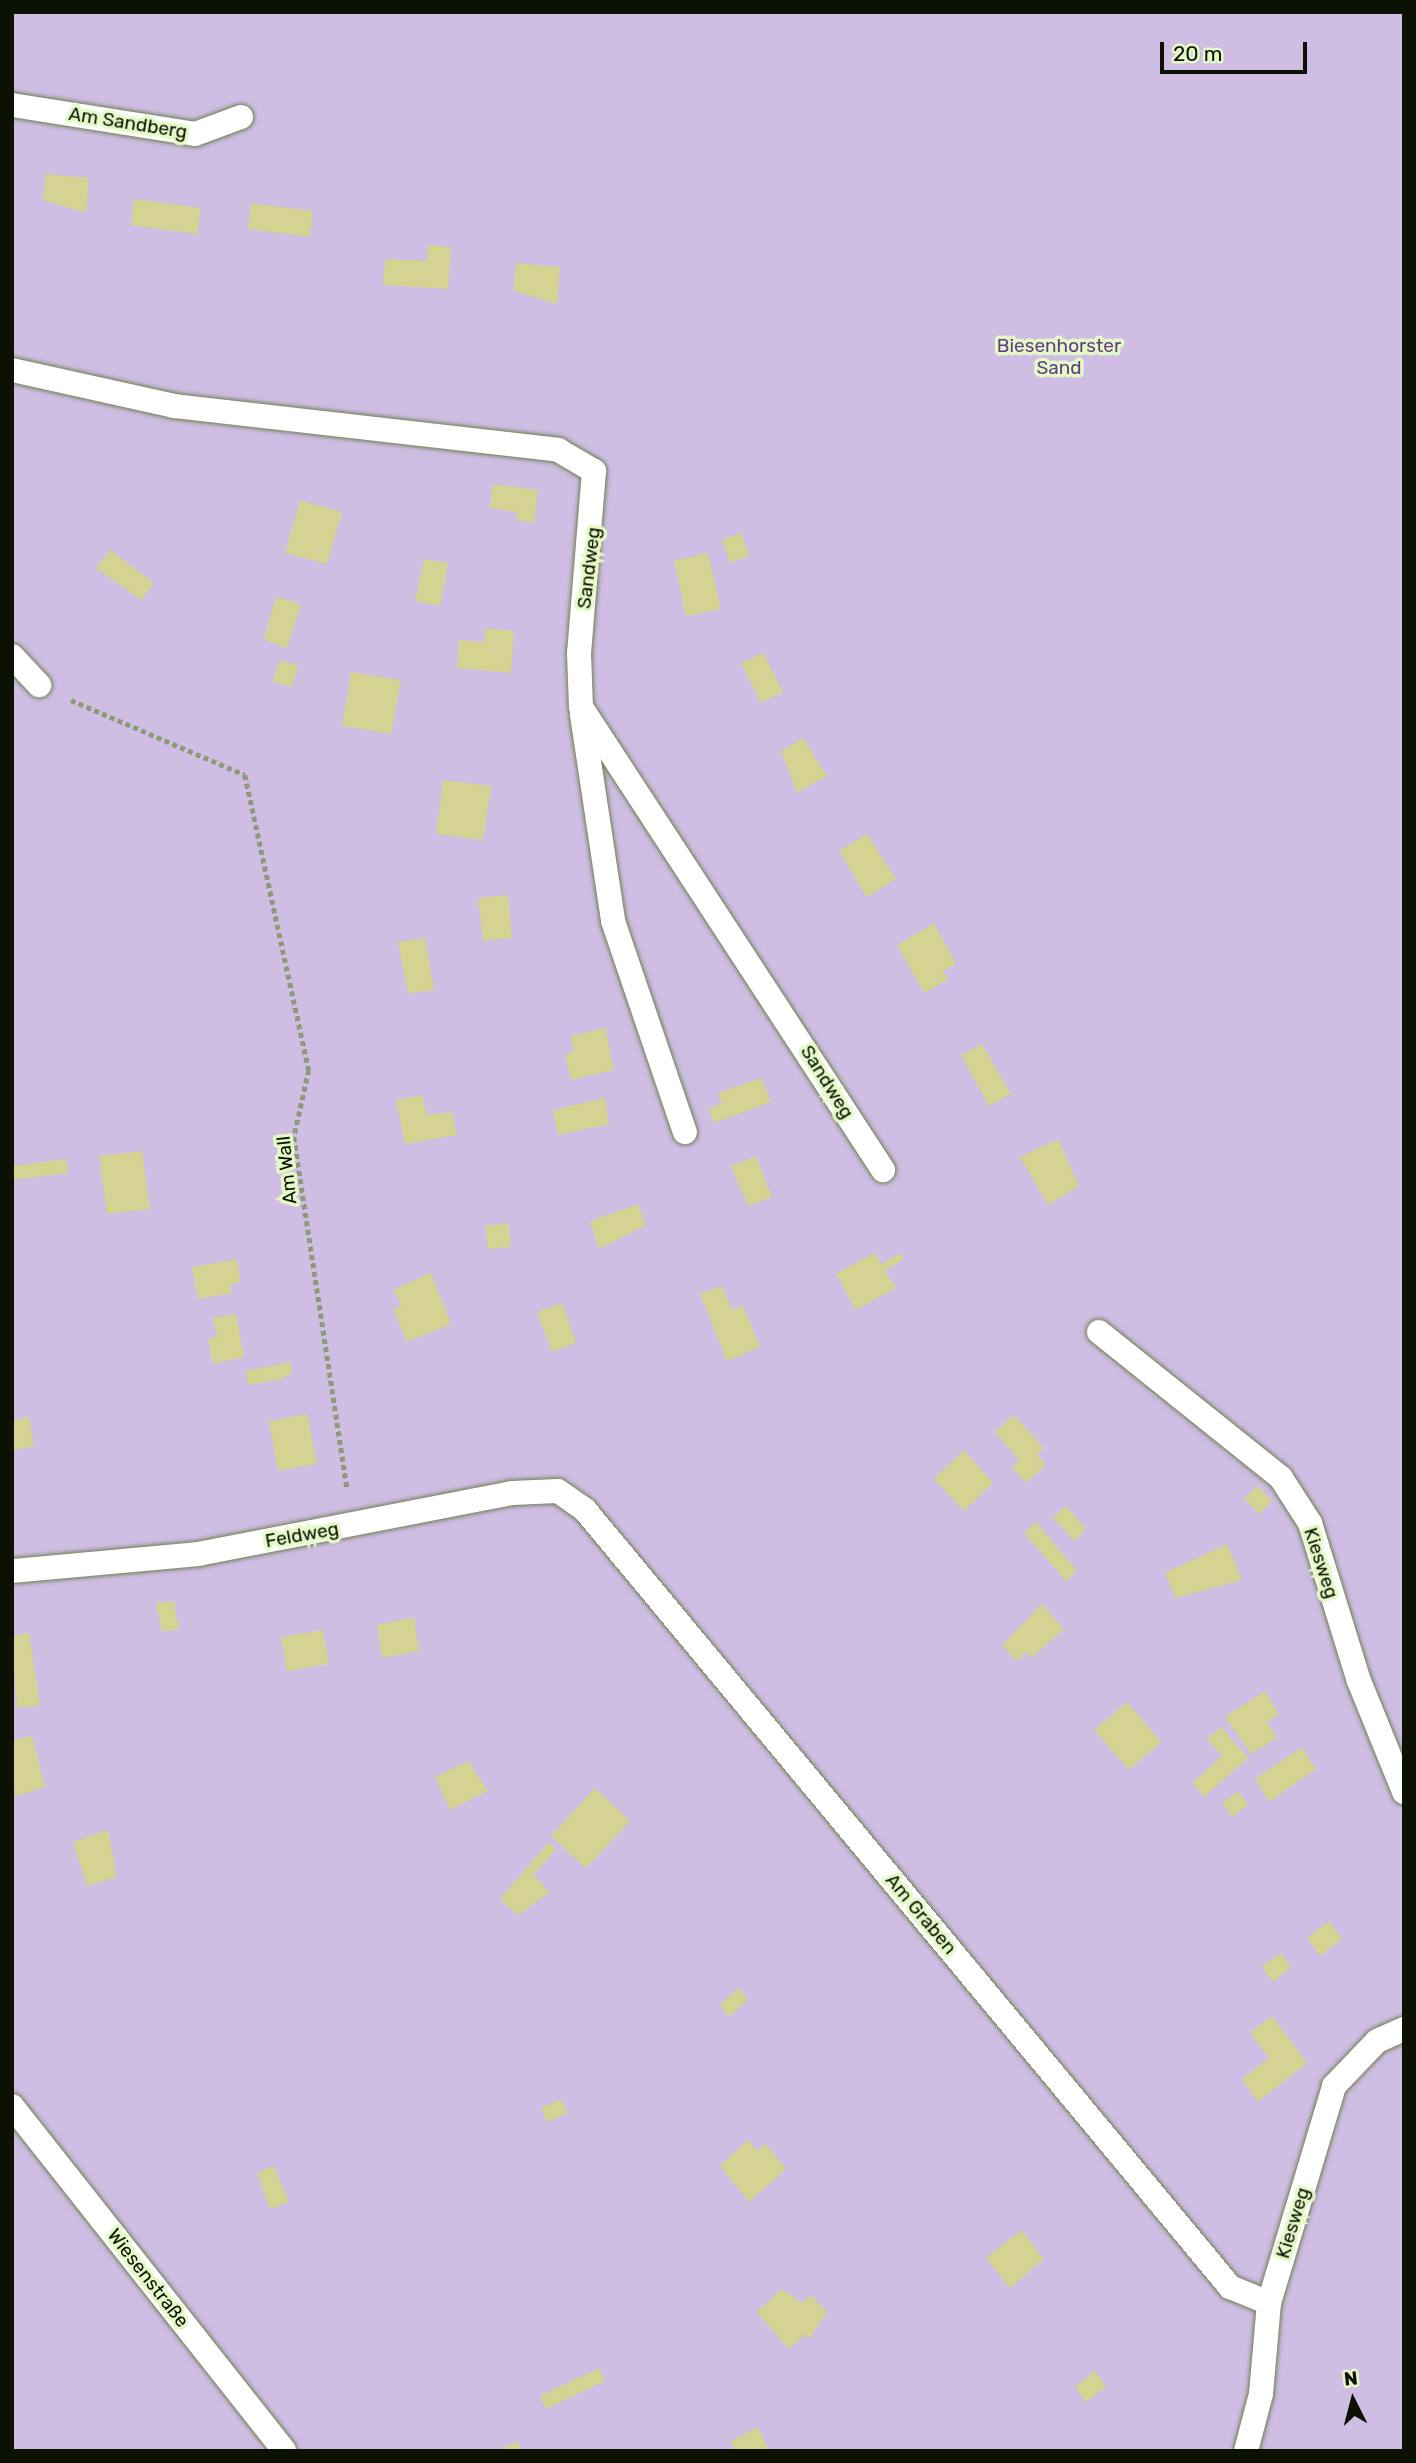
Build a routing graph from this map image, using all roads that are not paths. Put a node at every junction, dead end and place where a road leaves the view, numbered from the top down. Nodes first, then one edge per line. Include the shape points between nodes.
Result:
1 (12, 105) edge
2 (241, 117) dead end
3 (12, 370) edge
4 (12, 656) edge
5 (39, 685) road end
6 (581, 707) junction
7 (685, 1132) dead end
8 (883, 1170) dead end
9 (1099, 1332) dead end
10 (585, 1510) joint
11 (12, 1571) edge
12 (1404, 1792) edge
13 (1404, 2029) edge
14 (12, 2106) edge
15 (1269, 2303) junction
16 (284, 2451) edge
17 (1246, 2451) edge

1 - 2 lane, Am Sandberg via 195,134
3 - 6 lane, Sandweg via 174,406 558,450 594,471 579,653
4 - 5 lane
6 - 7 lane via 612,921
6 - 8 lane, Sandweg
9 - 12 lane, Kiesweg via 1281,1478 1310,1523 1359,1681
10 - 11 lane, Feldweg via 558,1492 512,1493 198,1554
10 - 15 lane, Am Graben via 1230,2287
13 - 15 lane, Kiesweg via 1377,2041 1334,2086
14 - 16 lane, Wiesenstraße
15 - 17 lane, Kiesweg via 1261,2394

